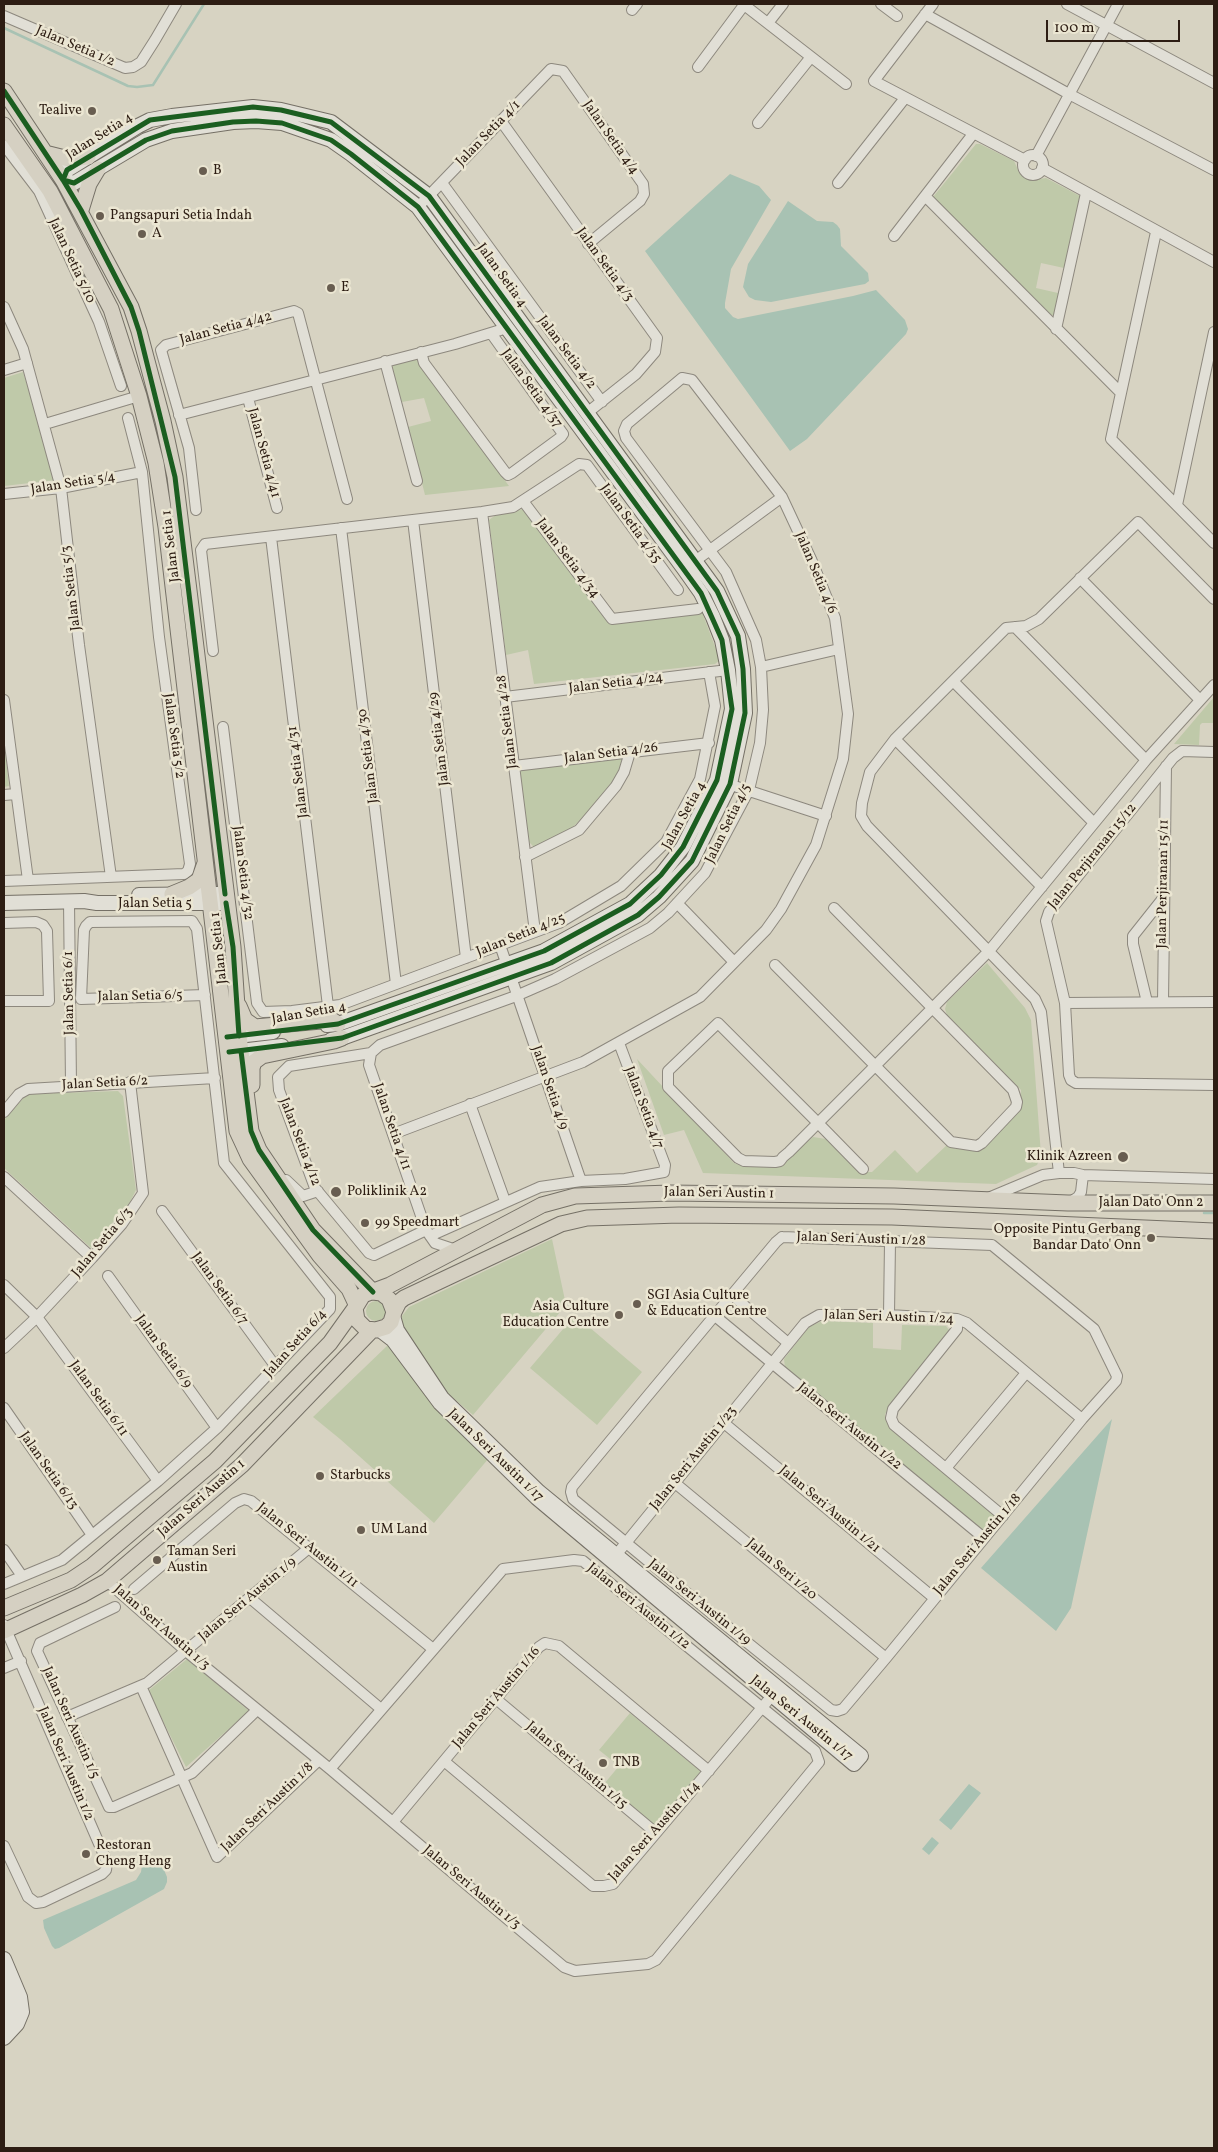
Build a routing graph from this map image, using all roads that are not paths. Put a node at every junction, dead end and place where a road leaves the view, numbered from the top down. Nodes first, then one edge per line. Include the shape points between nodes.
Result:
1 (174, 4) edge
2 (744, 4) edge
3 (782, 4) edge
4 (881, 4) edge
5 (933, 4) edge
6 (1067, 4) edge
7 (1118, 4) edge
8 (925, 14) junction
9 (4, 16) edge
10 (897, 16) dead end
11 (768, 23) junction
12 (1107, 25) junction
13 (811, 57) junction
14 (698, 67) dead end
15 (562, 70) joint
16 (1214, 82) edge
17 (846, 84) dead end
18 (4, 91) edge
19 (1069, 94) junction
20 (905, 98) junction
21 (501, 121) junction
22 (758, 123) dead end
23 (5, 126) edge
24 (973, 134) junction
25 (4, 145) edge
26 (45, 153) junction
27 (1036, 156) junction
28 (88, 157) junction
29 (1024, 160) junction
30 (1042, 168) junction
31 (98, 169) junction
32 (1214, 170) edge
33 (63, 180) junction
34 (442, 183) junction
35 (838, 183) dead end
36 (1086, 193) junction
37 (429, 196) junction
38 (925, 196) junction
39 (418, 207) junction
40 (81, 210) junction
41 (1156, 232) junction
42 (894, 236) dead end
43 (588, 244) junction
44 (1214, 262) edge
45 (88, 264) junction
46 (4, 307) edge
47 (507, 328) junction
48 (1056, 329) junction
49 (1214, 332) edge
50 (491, 333) junction
51 (421, 352) junction
52 (146, 359) junction
53 (385, 361) junction
54 (27, 363) junction
55 (4, 370) edge
56 (314, 379) junction
57 (121, 386) dead end
58 (1121, 393) junction
59 (139, 396) junction
60 (248, 398) junction
61 (602, 402) junction
62 (587, 413) junction
63 (179, 414) junction
64 (128, 418) dead end
65 (163, 421) junction
66 (45, 424) junction
67 (624, 432) joint
68 (142, 472) junction
69 (418, 481) dead end
70 (61, 488) junction
71 (4, 494) edge
72 (782, 497) junction
73 (347, 499) dead end
74 (524, 501) junction
75 (1177, 505) junction
76 (277, 508) dead end
77 (196, 510) dead end
78 (482, 512) junction
79 (413, 520) junction
80 (341, 528) junction
81 (271, 537) junction
82 (1214, 543) edge
83 (710, 550) junction
84 (690, 565) junction
85 (1080, 578) junction
86 (678, 590) dead end
87 (1214, 599) edge
88 (698, 609) dead end
89 (1015, 627) junction
90 (839, 650) junction
91 (213, 651) dead end
92 (761, 668) junction
93 (728, 670) junction
94 (709, 672) junction
95 (953, 681) junction
96 (1214, 685) edge
97 (505, 697) junction
98 (4, 700) edge
99 (1200, 700) junction
100 (223, 727) dead end
101 (895, 739) junction
102 (708, 743) junction
103 (630, 752) junction
104 (1214, 752) edge
105 (1146, 760) junction
106 (514, 766) junction
107 (1166, 766) junction
108 (724, 782) junction
109 (749, 790) junction
110 (16, 794) junction
111 (4, 795) edge
112 (826, 816) junction
113 (1094, 823) junction
114 (526, 857) junction
115 (206, 860) junction
116 (111, 876) junction
117 (28, 880) junction
118 (4, 881) edge
119 (1042, 887) junction
120 (172, 894) junction
121 (1164, 896) junction
122 (218, 899) junction
123 (69, 901) junction
124 (84, 901) junction
125 (4, 903) edge
126 (677, 903) junction
127 (834, 908) dead end
128 (4, 923) edge
129 (194, 924) joint
130 (535, 932) junction
131 (500, 945) junction
132 (233, 947) junction
133 (989, 951) junction
134 (466, 958) junction
135 (734, 962) junction
136 (775, 965) dead end
137 (508, 971) junction
138 (396, 984) junction
139 (205, 996) junction
140 (516, 996) junction
141 (4, 1001) edge
142 (1147, 1002) junction
143 (1163, 1002) junction
144 (1214, 1002) edge
145 (1064, 1003) junction
146 (328, 1006) junction
147 (933, 1008) junction
148 (268, 1013) joint
149 (340, 1031) junction
150 (234, 1044) junction
151 (619, 1044) junction
152 (371, 1053) junction
153 (875, 1066) junction
154 (544, 1076) junction
155 (215, 1078) junction
156 (130, 1082) junction
157 (1214, 1084) edge
158 (71, 1085) junction
159 (470, 1104) junction
160 (4, 1112) edge
161 (818, 1123) junction
162 (251, 1131) junction
163 (393, 1134) junction
164 (265, 1159) junction
165 (863, 1169) dead end
166 (1059, 1173) junction
167 (1083, 1175) junction
168 (4, 1177) edge
169 (1214, 1180) edge
170 (582, 1181) junction
171 (318, 1191) junction
172 (983, 1200) junction
173 (505, 1201) junction
174 (1068, 1203) junction
175 (1087, 1203) junction
176 (1214, 1203) edge
177 (162, 1211) dead end
178 (1088, 1227) junction
179 (1214, 1231) edge
180 (431, 1236) junction
181 (890, 1242) junction
182 (456, 1250) junction
183 (92, 1258) junction
184 (108, 1276) dead end
185 (4, 1285) edge
186 (373, 1292) junction
187 (732, 1295) junction
188 (356, 1306) junction
189 (393, 1314) junction
190 (889, 1315) junction
191 (715, 1316) junction
192 (38, 1317) junction
193 (957, 1319) junction
194 (376, 1330) junction
195 (788, 1343) junction
196 (4, 1348) edge
197 (772, 1363) junction
198 (276, 1367) junction
199 (1026, 1373) junction
200 (1117, 1376) joint
201 (4, 1408) edge
202 (1082, 1419) junction
203 (724, 1423) junction
204 (217, 1428) junction
205 (946, 1468) junction
206 (158, 1481) junction
207 (675, 1483) junction
208 (572, 1487) joint
209 (1003, 1516) junction
210 (92, 1535) junction
211 (984, 1538) junction
212 (622, 1540) junction
213 (309, 1548) junction
214 (4, 1550) edge
215 (614, 1558) junction
216 (22, 1576) junction
217 (107, 1581) junction
218 (4, 1584) edge
219 (134, 1589) dead end
220 (250, 1598) junction
221 (934, 1598) junction
222 (115, 1607) dead end
223 (4, 1608) edge
224 (4, 1629) edge
225 (433, 1649) junction
226 (187, 1652) junction
227 (886, 1658) junction
228 (21, 1661) junction
229 (4, 1668) edge
230 (141, 1686) junction
231 (775, 1692) junction
232 (496, 1699) junction
233 (762, 1708) junction
234 (381, 1709) junction
235 (257, 1710) junction
236 (837, 1711) joint
237 (68, 1717) junction
238 (818, 1758) joint
239 (318, 1760) junction
240 (444, 1761) junction
241 (330, 1769) junction
242 (708, 1771) junction
243 (182, 1777) junction
244 (393, 1822) junction
245 (656, 1833) junction
246 (4, 1846) edge
247 (8, 1865) edge
248 (4, 1959) edge
249 (4, 1985) edge
250 (4, 2028) edge
251 (4, 2038) edge

1 - 9 street, Jalan Setia 1/2 via 140,62 124,68
2 - 11 street
2 - 14 street
3 - 11 street
4 - 10 street
5 - 8 street
6 - 12 street
7 - 12 street
8 - 19 street
8 - 20 street via 874,81
11 - 13 street
12 - 16 street
12 - 19 street
13 - 17 street
13 - 22 street
15 - 21 street, Jalan Setia 4/1 via 551,69
15 - 43 street, Jalan Setia 4/4 via 643,184 644,194 640,201
18 - 26 main road, Jalan Setia 1
19 - 27 street
19 - 32 street
20 - 24 street
20 - 35 street
21 - 34 street, Jalan Setia 4/1
21 - 43 street, Jalan Setia 4/3
23 - 33 main road via 29,147 52,175
23 - 45 main road, Jalan Setia 1 via 50,191
24 - 29 street
24 - 38 street
25 - 57 street, Jalan Setia 5/10 via 39,191 99,322
26 - 28 main road via 69,159
26 - 33 main road, Jalan Setia 1
27 - 29 street via 1028,156
27 - 30 street via 1042,160
28 - 33 street, Jalan Setia 4 via 67,170
28 - 37 street, Jalan Setia 4 via 150,120 253,107 281,110 331,122
29 - 30 street via 1024,169 1030,174 1038,174
30 - 36 street
31 - 33 street, Jalan Setia 4 via 74,183
31 - 39 street, Jalan Setia 4 via 146,140 172,131 256,120 282,123 331,140
31 - 40 main road via 89,184
33 - 40 main road, Jalan Setia 1
33 - 45 main road via 65,197
34 - 37 street, Jalan Setia 4/1
34 - 61 street, Jalan Setia 4/2
36 - 41 street
36 - 48 street
37 - 39 street, Jalan Setia 4/1
37 - 62 street, Jalan Setia 4
38 - 42 street
38 - 48 street
39 - 47 street, Jalan Setia 4
40 - 52 main road, Jalan Setia 1 via 132,307
41 - 44 street
41 - 58 street
43 - 61 street, Jalan Setia 4/3 via 657,338 655,352 636,374
45 - 59 main road, Jalan Setia 1 via 111,309
46 - 54 street, Jalan Setia 5/3
47 - 50 street
47 - 84 street, Jalan Setia 4
48 - 58 street
49 - 75 street
50 - 51 street
50 - 51 street, Jalan Setia 4/37 via 563,434 512,473 505,472 424,363
51 - 53 street
52 - 59 main road via 150,382
52 - 65 main road, Jalan Setia 1
53 - 56 street
53 - 69 street
54 - 55 street
54 - 66 street, Jalan Setia 5/3
56 - 60 street
56 - 63 street, Jalan Setia 4/42 via 298,313 294,311 163,347 161,354
56 - 73 street
58 - 75 street via 1111,439
59 - 65 main road via 155,406
59 - 66 street
59 - 115 main road, Jalan Setia 1 via 156,463 166,527
60 - 63 street
60 - 76 street, Jalan Setia 4/41
61 - 62 street, Jalan Setia 4/3
62 - 84 street, Jalan Setia 4
63 - 77 street, Jalan Setia 4/42 via 188,448
64 - 68 street, Jalan Setia 5/2
65 - 122 main road, Jalan Setia 1 via 175,477
66 - 70 street, Jalan Setia 5/3
67 - 72 street, Jalan Setia 4/6 via 627,424 640,413 682,378 688,378
67 - 83 street, Jalan Setia 4/5
68 - 70 street, Jalan Setia 5/4
68 - 116 street, Jalan Setia 5/2 via 159,643 190,864 184,874
70 - 71 street, Jalan Setia 5/4
70 - 116 street, Jalan Setia 5/3
72 - 83 street
72 - 90 street, Jalan Setia 4/6 via 835,618
74 - 78 street via 513,507
74 - 86 street, Jalan Setia 4/35 via 579,464 587,465
74 - 88 street, Jalan Setia 4/34 via 609,617 615,619
75 - 82 street
78 - 79 street
78 - 97 street, Jalan Setia 4/28
79 - 80 street
79 - 134 street, Jalan Setia 4/29
80 - 81 street
80 - 138 street, Jalan Setia 4/30
81 - 91 street via 202,546
81 - 146 street, Jalan Setia 4/31
83 - 84 street
83 - 92 street, Jalan Setia 4/5 via 726,572 756,640
84 - 93 street, Jalan Setia 4 via 722,640
84 - 108 street, Jalan Setia 4 via 717,591 738,636 745,713
85 - 87 street via 1138,522
85 - 89 street via 1039,619 1026,626
85 - 99 street
89 - 95 street via 1006,628
89 - 105 street
90 - 92 street
90 - 112 street, Jalan Setia 4/6 via 848,714 843,759
92 - 109 street, Jalan Setia 4/5 via 763,710 760,743
93 - 94 street, Jalan Setia 4/24
93 - 108 street, Jalan Setia 4 via 732,709
94 - 97 street, Jalan Setia 4/24
94 - 102 street, Jalan Setia 4/25 via 715,706
95 - 101 street
95 - 113 street
96 - 99 street
97 - 106 street, Jalan Setia 4/28
98 - 110 street
99 - 105 street
100 - 148 street, Jalan Setia 4/32 via 257,1003 263,1012
101 - 119 street
101 - 133 street via 870,772 861,816 867,826
102 - 103 street, Jalan Setia 4/26
102 - 130 street, Jalan Setia 4/25 via 700,779 666,842 621,886 559,923
103 - 106 street, Jalan Setia 4/26
103 - 114 street via 616,786 579,830
104 - 107 street via 1182,751
105 - 113 street
106 - 114 street, Jalan Setia 4/28
107 - 121 street, Jalan Perjiranan 15/11
107 - 145 street, Jalan Perjiranan 15/12 via 1046,916
108 - 109 street
108 - 137 street, Jalan Setia 4 via 683,847 661,875 630,904
109 - 112 street
109 - 126 street, Jalan Setia 4/5 via 705,873
110 - 111 street
110 - 117 street
112 - 135 street, Jalan Setia 4/6 via 816,845 781,909 766,930
113 - 119 street
114 - 130 street, Jalan Setia 4/28
115 - 120 main road via 199,880
115 - 122 main road, Jalan Setia 1
116 - 117 street, Jalan Setia 5/2
117 - 118 street, Jalan Setia 5/2
119 - 133 street
120 - 122 street, Jalan Setia 5
120 - 124 street, Jalan Setia 5 via 96,896
121 - 142 street via 1133,936
121 - 143 street, Jalan Perjiranan 15/11
122 - 124 street, Jalan Setia 5
122 - 132 main road, Jalan Setia 1
122 - 150 main road, Jalan Setia 1
123 - 124 street, Jalan Setia 5
123 - 125 street, Jalan Setia 5
123 - 158 street, Jalan Setia 6/1
126 - 135 street
126 - 140 street, Jalan Setia 4/5 via 650,928
127 - 147 street
128 - 141 street via 36,922 47,931 49,1001
129 - 139 street, Jalan Setia 6/4
129 - 139 street, Jalan Setia 6/5 via 192,921 90,922 84,930 81,999
130 - 131 street, Jalan Setia 4/25
131 - 134 street, Jalan Setia 4/25
131 - 137 street, Jalan Setia 4/9
132 - 149 main road via 240,1010 245,1020 256,1027 332,1020
132 - 150 main road, Jalan Setia 1
133 - 147 street
133 - 166 street via 1034,999 1041,1012
134 - 138 street, Jalan Setia 4/25
135 - 151 street, Jalan Setia 4/6 via 700,997
136 - 153 street
137 - 140 street, Jalan Setia 4/9
137 - 149 street, Jalan Setia 4
138 - 146 street, Jalan Setia 4/25
139 - 155 street, Jalan Setia 6/4
140 - 152 street, Jalan Setia 4/5 via 380,1045
140 - 154 street, Jalan Setia 4/9
142 - 143 street
142 - 145 street
143 - 144 street
145 - 157 street, Jalan Perjiranan 15/12 via 1072,1079
146 - 148 street, Jalan Setia 4/25
147 - 153 street
147 - 153 street via 1016,1095 1016,1107 982,1143 977,1146 951,1142
149 - 150 street, Jalan Setia 4
149 - 162 main road via 334,1042 262,1056 254,1062
150 - 162 main road, Jalan Setia 1
150 - 188 main road, Jalan Setia 1 via 237,1131 250,1159 320,1256 349,1289
151 - 154 street, Jalan Setia 4/6 via 584,1062
151 - 170 street, Jalan Setia 4/7 via 665,1166 664,1172 625,1179
152 - 163 street, Jalan Setia 4/11 via 369,1065
152 - 171 street, Jalan Setia 4/12 via 289,1066 278,1077 279,1090
153 - 161 street
154 - 159 street, Jalan Setia 4/6
154 - 170 street, Jalan Setia 4/9
155 - 156 street, Jalan Setia 6/2
155 - 198 street, Jalan Setia 6/4 via 224,1163 330,1297 330,1309
156 - 158 street, Jalan Setia 6/2
156 - 183 street, Jalan Setia 6/3 via 143,1193 122,1224
158 - 160 street, Jalan Setia 6/2 via 28,1089 19,1094
159 - 163 street, Jalan Setia 4/6
159 - 173 street
161 - 161 street via 718,1023 668,1071 668,1087 744,1161 780,1160
161 - 165 street
162 - 164 main road, Jalan Setia 1
163 - 180 street, Jalan Setia 4/11
164 - 171 street via 272,1162 298,1193 307,1196
164 - 186 main road, Jalan Setia 1 via 313,1230
166 - 167 street
166 - 172 street via 1043,1175
167 - 169 street
167 - 174 street via 1081,1192
168 - 183 street
170 - 173 street via 540,1187
171 - 180 street, Jalan Setia 4/12 via 371,1255
172 - 174 main road, Jalan Seri Austin 1
172 - 182 main road, Jalan Seri Austin 1 via 671,1193 575,1196 542,1205
173 - 180 street
174 - 175 main road, Jalan Seri Austin 1
175 - 176 main road, Jalan Dato' Onn 2
175 - 178 main road
177 - 198 street, Jalan Setia 6/7
178 - 179 main road, Jalan Dato' Onn 2
178 - 189 main road, Jalan Seri Austin 1 via 892,1217 679,1215 587,1218 561,1224 411,1295 399,1302
180 - 182 street
181 - 187 street, Jalan Seri Austin 1/28 via 782,1237
181 - 190 street
181 - 200 street, Jalan Seri Austin 1/28 via 992,1245 1094,1329
182 - 186 main road, Jalan Seri Austin 1
183 - 192 street, Jalan Setia 6/3
184 - 204 street, Jalan Setia 6/9
185 - 192 street, Jalan Setia 6/11
186 - 188 main road via 363,1295
186 - 189 main road via 389,1299
187 - 191 street, Jalan Seri Austin 1/28
187 - 195 street
188 - 194 main road via 355,1315 361,1325
188 - 223 main road, Jalan Seri Austin 1 via 330,1343 215,1461 92,1566 71,1580
189 - 194 main road via 391,1322
189 - 215 street, Jalan Seri Austin 1/17 via 397,1330 442,1398 539,1492
190 - 193 street, Jalan Seri Austin 1/24
190 - 195 street, Jalan Seri Austin 1/24 via 819,1315 805,1323
191 - 197 street, Jalan Seri Austin 1/22
191 - 208 street, Jalan Seri Austin 1/28
192 - 196 street, Jalan Setia 6/3
192 - 206 street, Jalan Setia 6/11
193 - 199 street, Jalan Seri Austin 1/24 via 967,1323
193 - 205 street via 957,1328 892,1409 891,1418 894,1425
194 - 215 street, Jalan Seri Austin 1/17 via 393,1340 453,1416 537,1498
194 - 217 main road, Jalan Seri Austin 1 via 242,1465
195 - 197 street, Jalan Seri Austin 1/24
197 - 203 street, Jalan Seri Austin 1/23
197 - 211 street, Jalan Seri Austin 1/22
198 - 204 street, Jalan Setia 6/4
199 - 202 street, Jalan Seri Austin 1/24
199 - 205 street
200 - 202 street, Jalan Seri Austin 1/18
201 - 210 street, Jalan Setia 6/13
202 - 209 street, Jalan Seri Austin 1/18
203 - 207 street, Jalan Seri Austin 1/23
203 - 221 street, Jalan Seri Austin 1/21
204 - 206 street, Jalan Setia 6/4
205 - 209 street
206 - 210 street, Jalan Setia 6/4
207 - 212 street, Jalan Seri Austin 1/23
207 - 227 street, Jalan Seri 1/20
208 - 212 street, Jalan Seri Austin 1/19 via 573,1499
209 - 211 street, Jalan Seri Austin 1/18
210 - 216 street, Jalan Setia 6/4 via 62,1560
211 - 221 street, Jalan Seri Austin 1/18
212 - 215 street, Jalan Seri Austin 1/23
212 - 236 street, Jalan Seri Austin 1/19 via 831,1710
213 - 219 street, Jalan Seri Austin 1/11 via 251,1501 244,1499 235,1503
213 - 220 street, Jalan Seri Austin 1/9
213 - 225 street, Jalan Seri Austin 1/11
214 - 216 street
215 - 231 street, Jalan Seri Austin 1/17
216 - 218 street, Jalan Setia 6/4
217 - 224 main road, Jalan Seri Austin 1
217 - 226 street, Jalan Seri Austin 1/3
220 - 226 street, Jalan Seri Austin 1/9
220 - 234 street
221 - 227 street, Jalan Seri Austin 1/18
222 - 237 street, Jalan Seri Austin 1/5 via 37,1647
224 - 228 street, Jalan Seri Austin 1/2
225 - 233 street, Jalan Seri Austin 1/12 via 503,1569 583,1561
225 - 234 street, Jalan Seri Austin 1/12
226 - 230 street, Jalan Seri Austin 1/9
226 - 235 street, Jalan Seri Austin 1/3
227 - 236 street, Jalan Seri Austin 1/18 via 843,1710
228 - 229 street
228 - 247 street, Jalan Seri Austin 1/2 via 107,1862 102,1874 36,1903 28,1897
230 - 237 street, Jalan Seri Austin 1/9
230 - 243 street
231 - 231 street, Jalan Seri Austin 1/17 via 861,1756 854,1764
231 - 233 street, Jalan Seri Austin 1/14
232 - 240 street, Jalan Seri Austin 1/16
232 - 242 street, Jalan Seri Austin 1/16 via 539,1647 552,1643
232 - 245 street, Jalan Seri Austin 1/15
233 - 238 street, Jalan Seri Austin 1/12 via 814,1751
233 - 242 street, Jalan Seri Austin 1/14
234 - 241 street, Jalan Seri Austin 1/12
235 - 239 street, Jalan Seri Austin 1/3
235 - 243 street via 192,1773
237 - 243 street, Jalan Seri Austin 1/5 via 108,1807
238 - 244 street, Jalan Seri Austin 1/3 via 818,1766 656,1960 648,1964 575,1971 564,1967
239 - 241 street, Jalan Seri Austin 1/3
239 - 243 street, Jalan Seri Austin 1/8 via 216,1857
240 - 244 street, Jalan Seri Austin 1/16
240 - 245 street, Jalan Seri Austin 1/14 via 593,1886 613,1884
241 - 244 street, Jalan Seri Austin 1/3
242 - 245 street, Jalan Seri Austin 1/14
246 - 247 street
248 - 251 street via 20,1997 22,2012 17,2024
249 - 250 street via 11,2011

